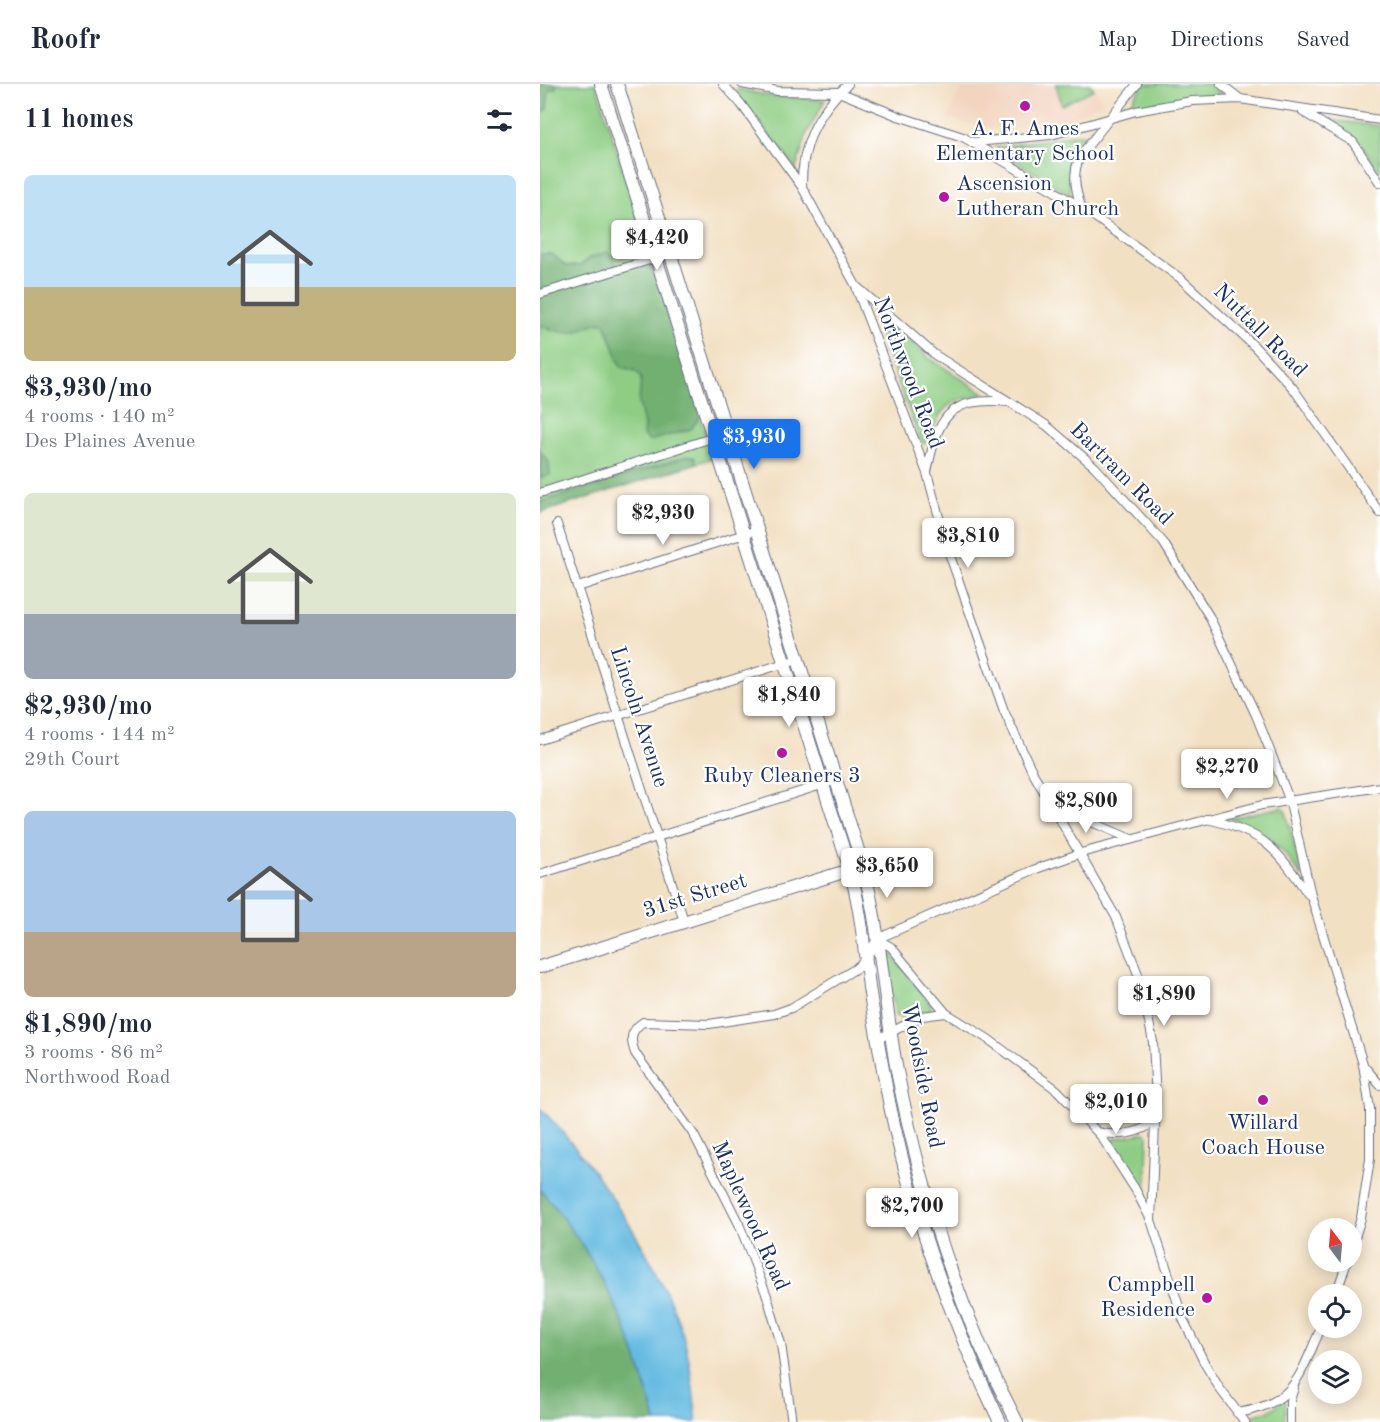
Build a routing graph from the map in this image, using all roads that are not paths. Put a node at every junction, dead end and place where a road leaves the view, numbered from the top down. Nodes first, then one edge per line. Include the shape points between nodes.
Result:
1 (601, 84) edge
2 (617, 84) edge
3 (723, 84) edge
4 (741, 84) edge
5 (848, 84) edge
6 (1137, 84) edge
7 (1221, 84) edge
8 (839, 92) junction
9 (1240, 99) junction
10 (1298, 109) junction
11 (1110, 117) junction
12 (1380, 120) edge
13 (975, 142) junction
14 (1380, 183) edge
15 (801, 187) junction
16 (1081, 207) junction
17 (672, 253) junction
18 (656, 258) junction
19 (856, 286) junction
20 (540, 294) edge
21 (1012, 402) junction
22 (727, 433) junction
23 (713, 438) junction
24 (927, 473) junction
25 (540, 493) edge
26 (1380, 513) edge
27 (557, 524) dead end
28 (757, 530) junction
29 (743, 534) junction
30 (578, 587) junction
31 (798, 659) junction
32 (784, 663) junction
33 (619, 715) junction
34 (540, 740) edge
35 (837, 780) junction
36 (823, 785) junction
37 (1380, 787) edge
38 (1289, 799) junction
39 (1052, 805) junction
40 (1206, 819) junction
41 (659, 837) junction
42 (1131, 840) junction
43 (1081, 854) junction
44 (863, 866) junction
45 (850, 870) junction
46 (540, 874) edge
47 (1312, 899) junction
48 (684, 921) junction
49 (877, 939) junction
50 (866, 959) junction
51 (540, 967) edge
52 (946, 1013) junction
53 (890, 1032) junction
54 (878, 1039) junction
55 (1363, 1064) junction
56 (1380, 1085) edge
57 (1155, 1120) junction
58 (1097, 1132) junction
59 (1360, 1218) edge
60 (1151, 1220) junction
61 (1316, 1338) edge
62 (1294, 1388) junction
63 (1237, 1413) junction
64 (792, 1422) edge
65 (1000, 1422) edge
66 (1015, 1422) edge
67 (1245, 1422) edge
68 (1290, 1422) edge

1 - 18 street, Woodside Road
2 - 17 street, Woodside Road
3 - 15 street, Bartram Road
4 - 8 street, Nuttall Road via 778,92
5 - 8 street
6 - 11 street
7 - 9 street
8 - 13 street, Nuttall Road
8 - 15 street via 809,138
9 - 10 street
9 - 11 street via 1192,101
10 - 12 street
10 - 14 street via 1353,142
11 - 13 street via 1051,135
11 - 16 street via 1083,149 1077,163 1074,184
13 - 16 street, Nuttall Road
15 - 19 street, Bartram Road
16 - 26 street, Nuttall Road via 1180,278 1254,346 1293,388
17 - 18 street
17 - 22 street, Woodside Road
18 - 20 street
18 - 23 street, Woodside Road
19 - 21 street, Bartram Road via 934,356
19 - 24 street, Northwood Road
21 - 24 street, Northwood Road via 975,401 949,412 938,429
21 - 38 street, Bartram Road via 1095,467 1163,542 1229,656
22 - 23 street
22 - 28 street, Woodside Road
23 - 25 street
23 - 29 street, Woodside Road
24 - 39 street, Northwood Road via 989,673 1033,773
27 - 30 street, Lincoln Avenue
28 - 29 street
28 - 31 street, Woodside Road
29 - 30 street
29 - 32 street, Woodside Road
30 - 33 street, Lincoln Avenue
31 - 32 street
31 - 35 street, Woodside Road
32 - 33 street
32 - 36 street, Woodside Road
33 - 34 street
33 - 41 street, Lincoln Avenue
35 - 36 street
35 - 44 street, Woodside Road
36 - 41 street
36 - 45 street, Woodside Road
37 - 38 street
38 - 40 street
38 - 47 street, Bartram Road
39 - 42 street
39 - 43 street, Northwood Road
40 - 42 street
40 - 47 street via 1267,842
41 - 46 street
41 - 48 street, Lincoln Avenue
42 - 43 street
43 - 49 street via 1033,870
43 - 57 street, Northwood Road via 1116,917 1141,982 1154,1042
44 - 45 street, 31st Street
44 - 49 street, Woodside Road
45 - 48 street, 31st Street
45 - 50 street, Woodside Road via 862,919
47 - 55 street
48 - 51 street, 31st Street
49 - 50 street, Maplewood Road
49 - 52 street via 891,947
49 - 53 street, Woodside Road
50 - 54 street, Woodside Road
50 - 64 street, Maplewood Road via 809,998 774,1014 709,1024 643,1022 631,1038 635,1053 703,1150 743,1234 781,1344
52 - 53 street via 922,1016
52 - 58 street via 1057,1090
53 - 54 street
53 - 66 street, Woodside Road via 908,1122 931,1206 967,1316
54 - 65 street, Woodside Road via 904,1162 948,1303
55 - 56 street
55 - 59 street via 1370,1109 1370,1160
57 - 58 street via 1126,1133
57 - 60 street, Northwood Road
58 - 60 street
60 - 63 street via 1183,1319 1215,1381
61 - 62 street
62 - 63 street via 1265,1407
62 - 68 street
63 - 67 street

